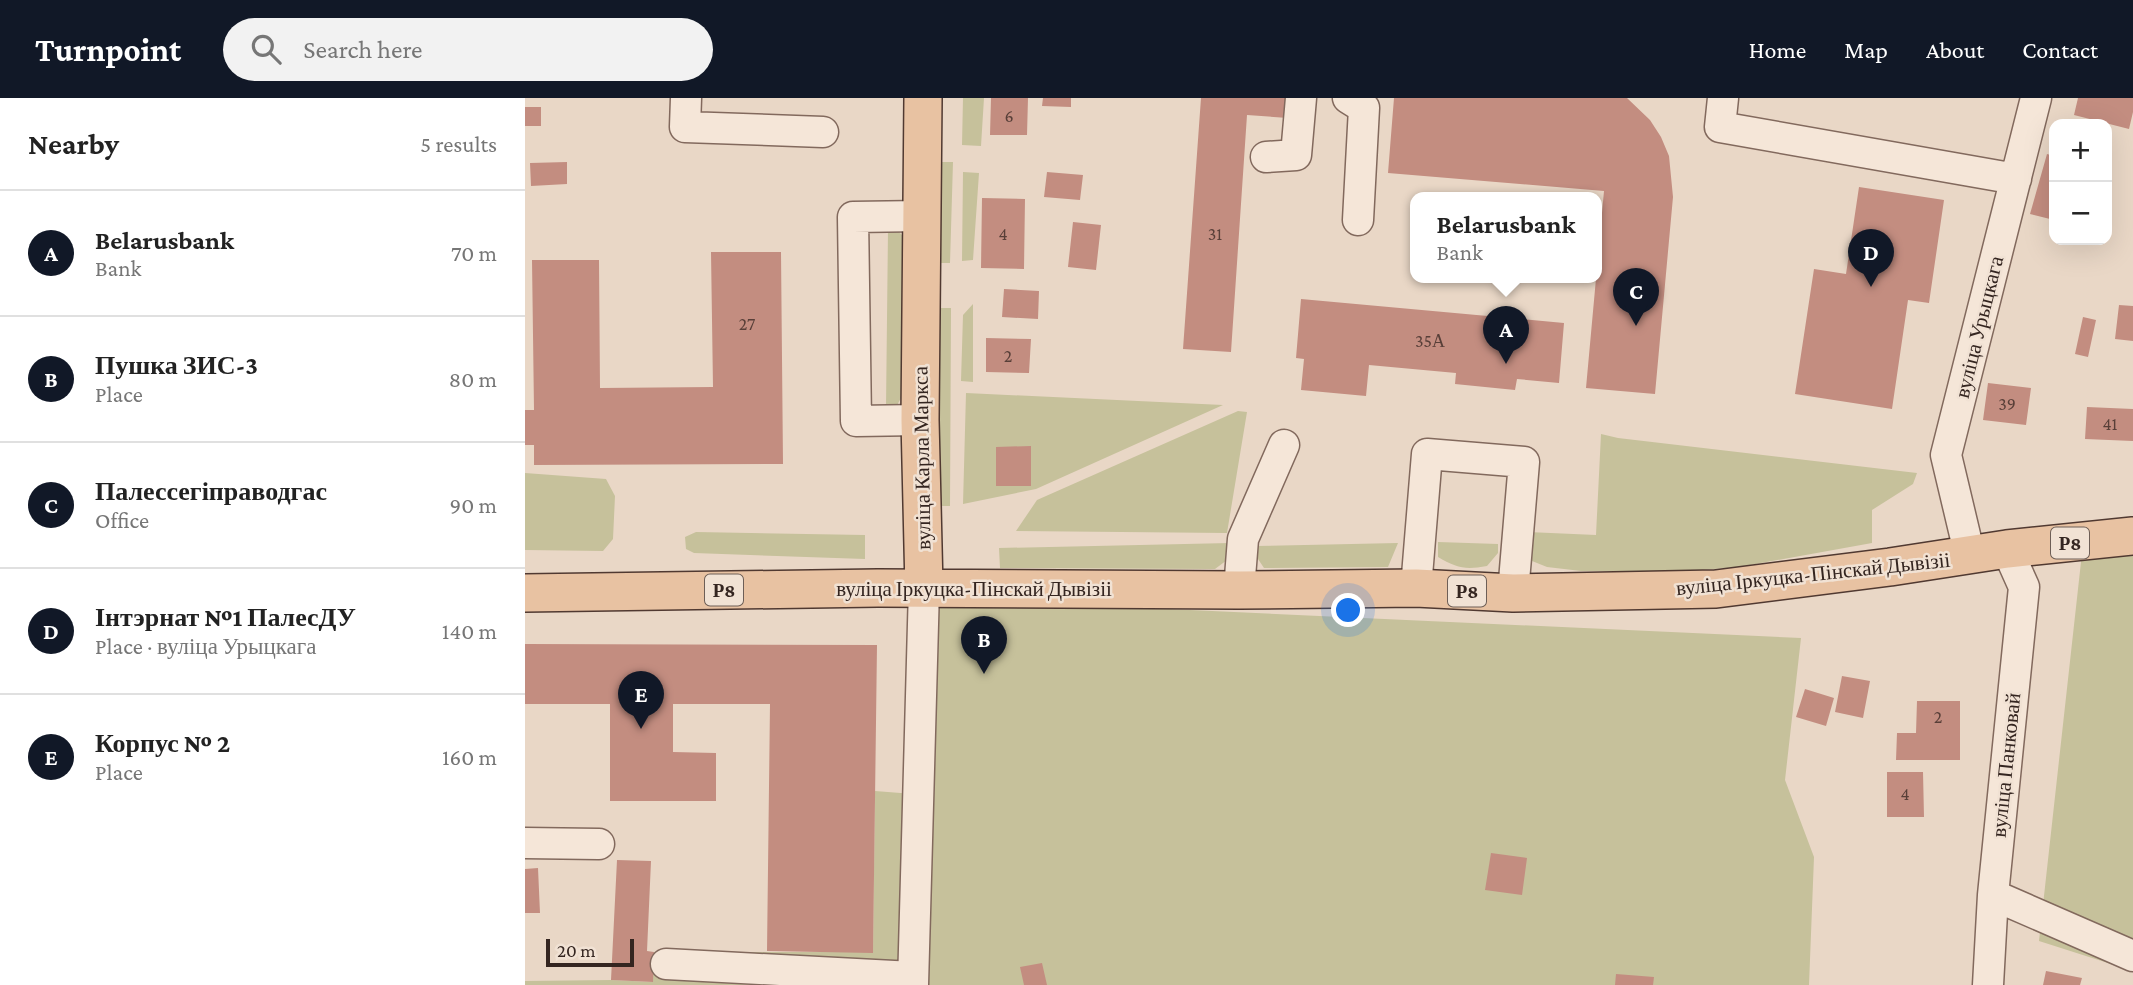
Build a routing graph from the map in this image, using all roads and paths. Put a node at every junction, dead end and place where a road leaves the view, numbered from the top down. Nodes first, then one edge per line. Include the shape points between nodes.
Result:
1 (686, 98) edge
2 (923, 98) edge
3 (1301, 98) edge
4 (1348, 98) edge
5 (1723, 98) edge
6 (2036, 98) edge
7 (823, 132) dead end
8 (1266, 157) dead end
9 (2017, 179) junction
10 (922, 216) junction
11 (1358, 220) dead end
12 (920, 420) junction
13 (1285, 445) dead end
14 (2133, 536) edge
15 (2007, 549) junction
16 (1970, 556) junction
17 (924, 588) junction
18 (1416, 588) junction
19 (1239, 590) junction
20 (525, 593) edge
21 (1513, 593) junction
22 (525, 843) edge
23 (599, 844) dead end
24 (1993, 895) junction
25 (2133, 956) edge
26 (666, 964) dead end
27 (913, 981) edge
28 (1988, 985) edge

1 - 7 street via 685,127
2 - 10 main road, вуліца Карла Маркса
3 - 8 street via 1296,155
4 - 11 street via 1364,108
5 - 9 street via 1720,127
6 - 9 street, вуліца Урыцкага
9 - 16 street, вуліца Урыцкага via 1946,455
10 - 12 main road, вуліца Карла Маркса
10 - 12 street via 853,217 856,421
12 - 17 main road, вуліца Карла Маркса
13 - 19 street via 1243,539
14 - 15 main road, вуліца Іркуцка-Пінскай Дывізіі / Р8
15 - 16 main road, вуліца Іркуцка-Пінскай Дывізіі / Р8
15 - 24 street, вуліца Панковай via 2024,587
16 - 21 main road, вуліца Іркуцка-Пінскай Дывізіі / Р8 via 1716,589
17 - 19 main road, вуліца Іркуцка-Пінскай Дывізіі / Р8
17 - 20 main road, вуліца Іркуцка-Пінскай Дывізіі / Р8
17 - 27 street, вуліца Карла Маркса
18 - 19 main road, вуліца Іркуцка-Пінскай Дывізіі / Р8
18 - 21 main road, вуліца Іркуцка-Пінскай Дывізіі / Р8
18 - 21 street via 1427,454 1524,462
22 - 23 street
24 - 25 street
24 - 28 street, вуліца Панковай
26 - 27 street

